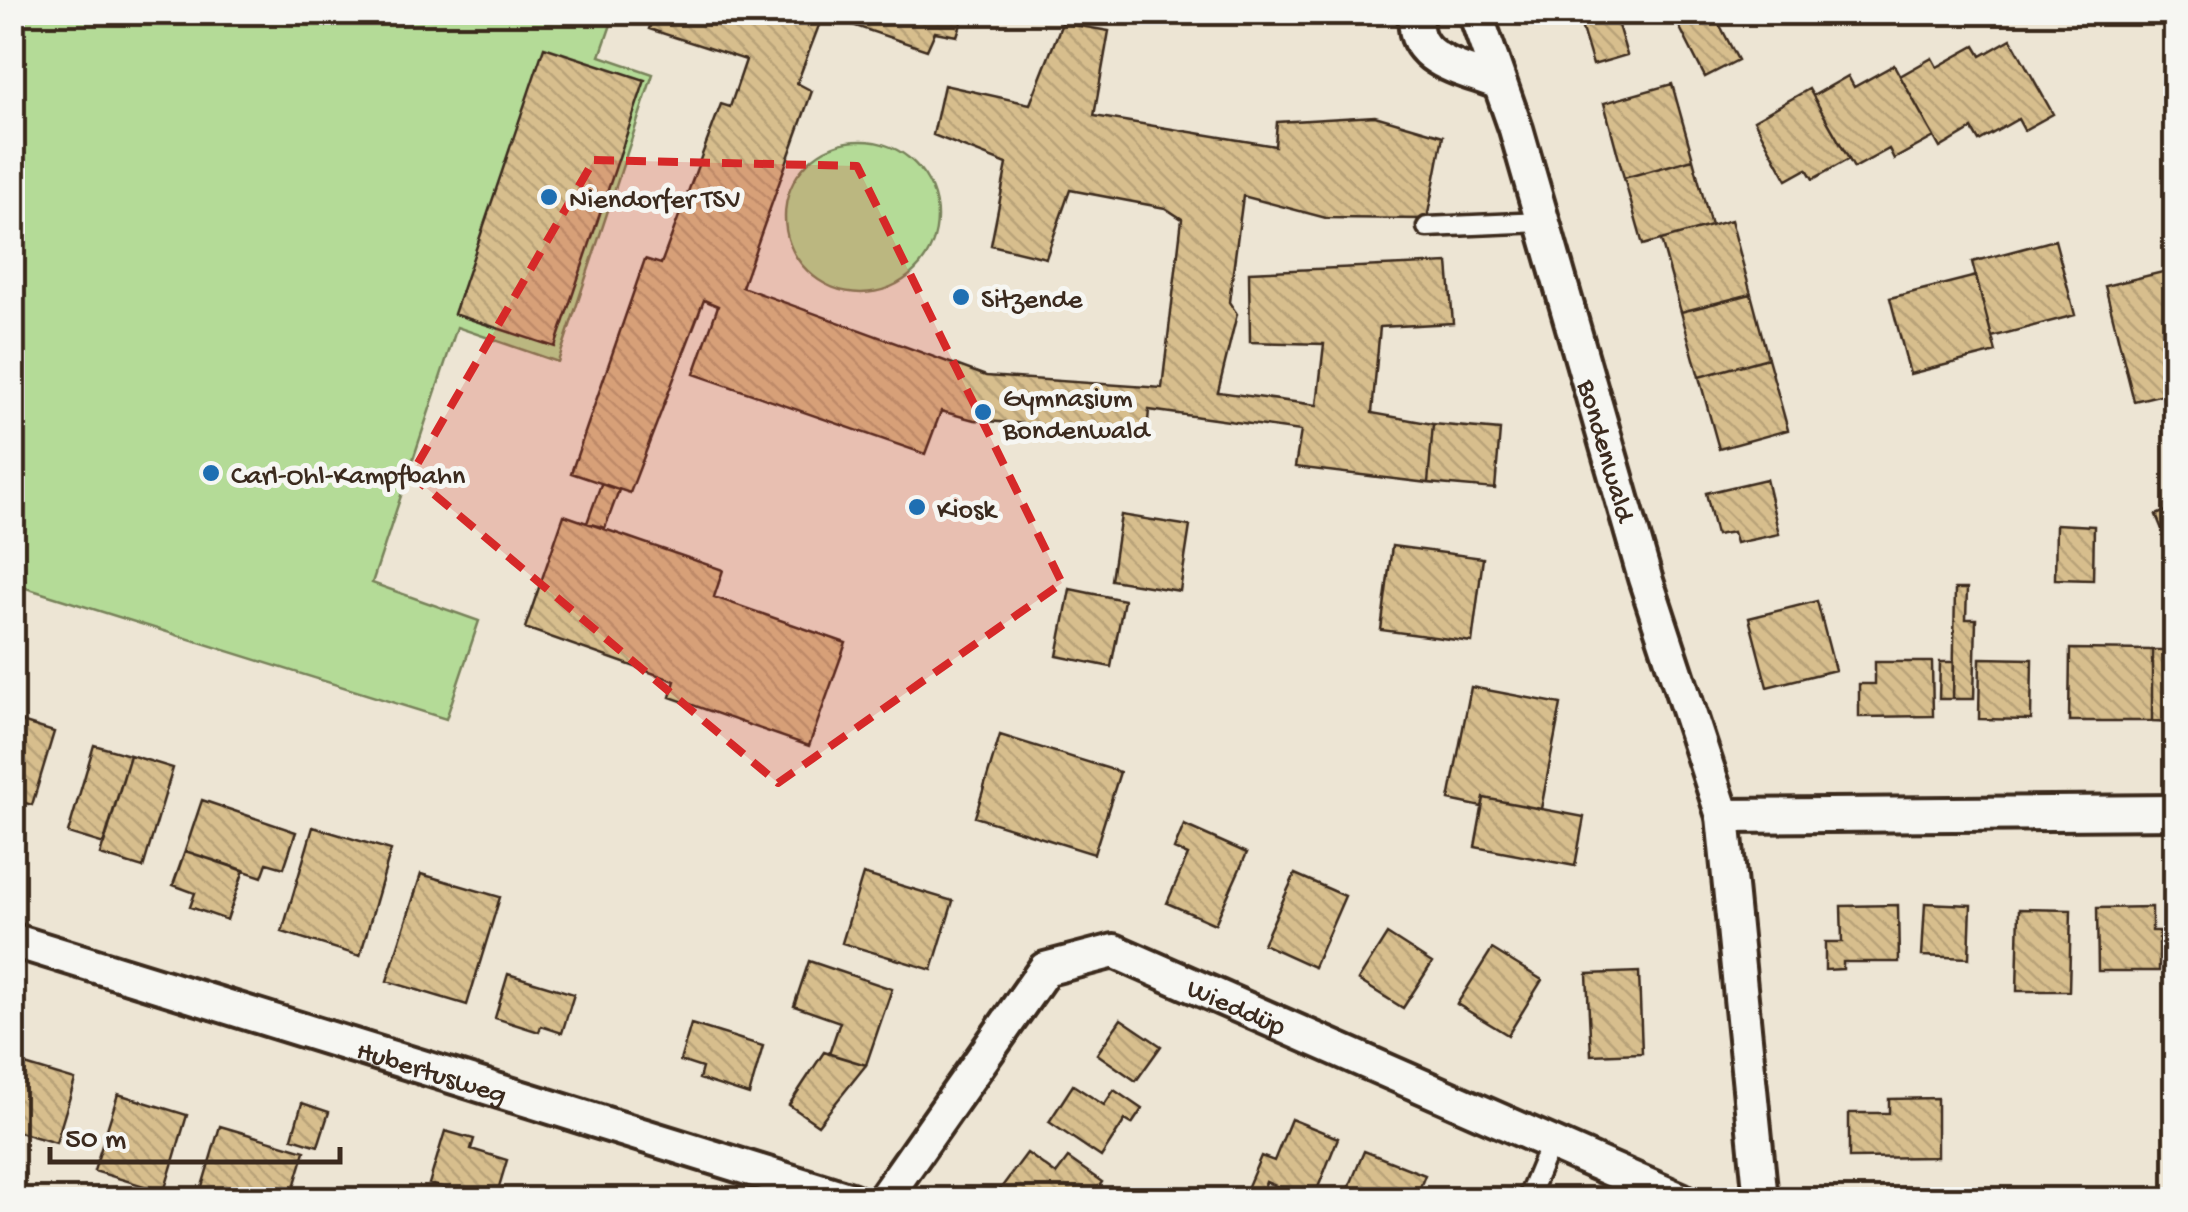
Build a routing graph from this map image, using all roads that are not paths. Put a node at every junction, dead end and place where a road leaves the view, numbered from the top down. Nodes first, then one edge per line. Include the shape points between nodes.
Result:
1 (1417, 12) edge
2 (1476, 12) edge
3 (1497, 82) junction
4 (1544, 222) junction
5 (1426, 226) dead end
6 (2176, 812) edge
7 (1723, 816) junction
8 (12, 940) edge
9 (1551, 1142) junction
10 (851, 1200) edge
11 (883, 1200) edge
12 (1527, 1200) edge
13 (1682, 1200) edge
14 (1761, 1200) edge

1 - 3 street via 1420,47
2 - 3 street, Bondenwald
3 - 4 street, Bondenwald
4 - 5 lane
4 - 7 street, Bondenwald via 1645,578
6 - 7 street
7 - 14 street, Bondenwald
8 - 10 street, Hubertusweg
9 - 11 street, Wieddüp via 1114,950 1046,969
9 - 12 lane
9 - 13 street, Wieddüp

